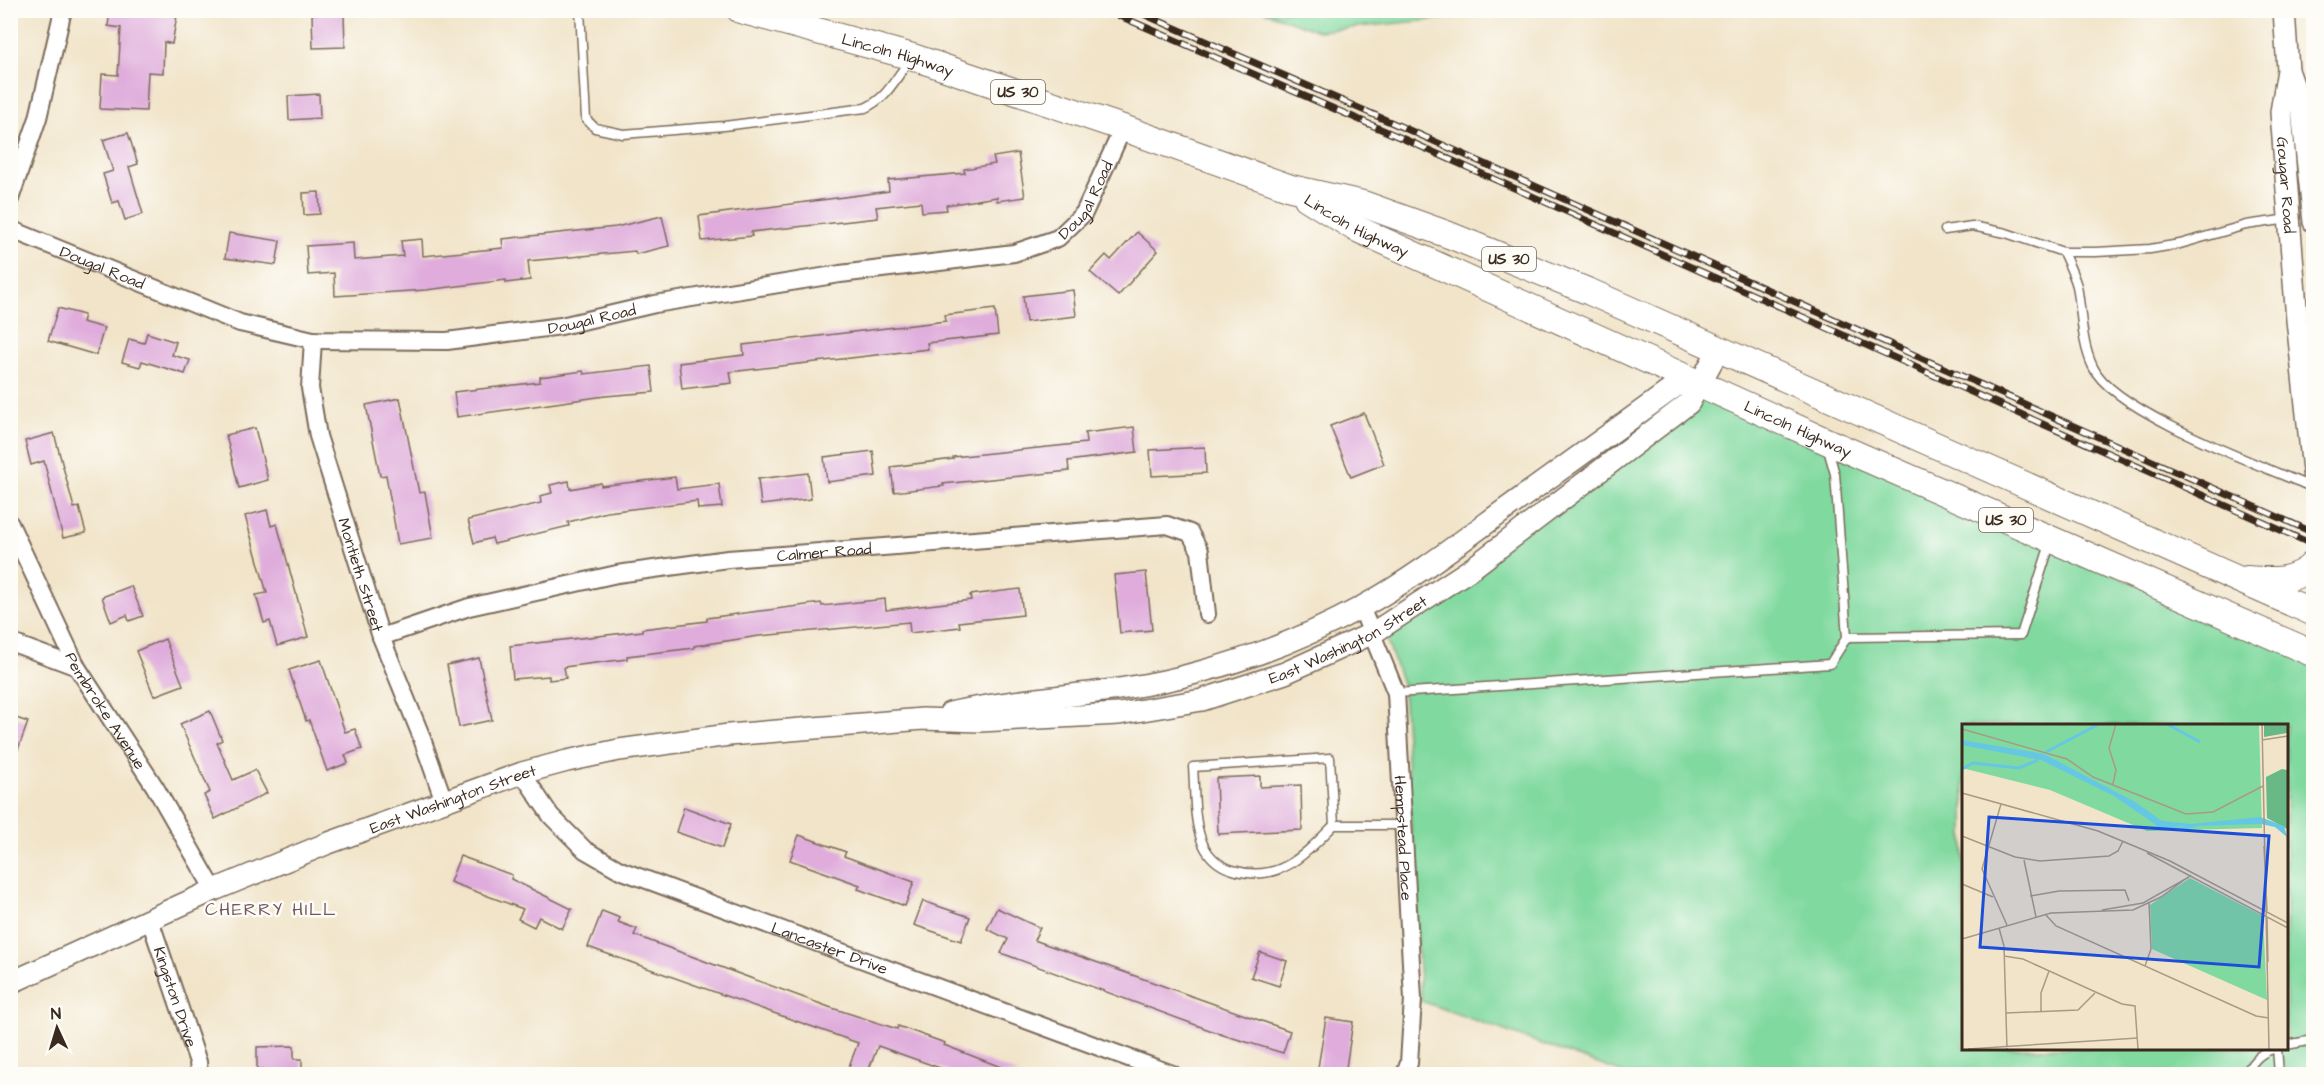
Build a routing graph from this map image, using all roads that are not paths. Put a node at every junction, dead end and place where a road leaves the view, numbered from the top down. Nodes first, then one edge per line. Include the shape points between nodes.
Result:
1 (63, 10) edge
2 (580, 10) edge
3 (740, 10) edge
4 (2284, 10) edge
5 (913, 57) junction
6 (2288, 69) junction
7 (1123, 128) junction
8 (1292, 189) junction
9 (10, 199) edge
10 (2289, 219) junction
11 (2313, 222) edge
12 (10, 229) edge
13 (1945, 230) dead end
14 (2063, 252) junction
15 (313, 340) junction
16 (1719, 349) junction
17 (1700, 382) junction
18 (1826, 441) junction
19 (2313, 480) edge
20 (2313, 488) edge
21 (10, 524) edge
22 (2051, 539) junction
23 (2313, 563) edge
24 (2233, 578) junction
25 (1361, 608) junction
26 (2313, 613) edge
27 (1207, 614) dead end
28 (1373, 633) junction
29 (381, 637) junction
30 (1847, 637) junction
31 (10, 642) edge
32 (2313, 654) edge
33 (77, 667) junction
34 (1396, 693) junction
35 (922, 719) junction
36 (522, 773) junction
37 (444, 801) junction
38 (1334, 825) junction
39 (1403, 825) junction
40 (214, 890) junction
41 (150, 920) junction
42 (10, 983) edge
43 (2313, 1042) edge
44 (2288, 1045) edge
45 (2273, 1049) edge
46 (2277, 1049) edge
47 (200, 1074) edge
48 (1172, 1074) edge
49 (1405, 1074) edge
50 (2245, 1074) edge
51 (2279, 1074) edge

1 - 9 street via 38,118
2 - 5 lane via 586,119 595,128 623,134 865,108 879,102 891,90
3 - 5 main road, Lincoln Highway / US 30
4 - 6 street, Gougar Road
5 - 7 main road, Lincoln Highway / US 30
6 - 10 street, Gougar Road via 2281,112
6 - 11 street, Gougar Road via 2302,110
7 - 8 main road, Lincoln Highway / US 30
7 - 15 street, Dougal Road via 1084,213 1058,238 1014,253 840,274 656,304 561,326 447,341
8 - 16 main road, Lincoln Highway / US 30 via 1363,204 1449,235
8 - 17 main road, Lincoln Highway / US 30 via 1354,228
10 - 14 lane via 2246,225 2150,249
10 - 19 street, Gougar Road
12 - 15 street, Dougal Road via 240,323
13 - 14 lane via 1972,226
14 - 20 lane via 2076,284 2086,350 2103,382 2153,417
15 - 29 street, Montieth Street via 310,388 318,436
16 - 17 street, East Washington Street
16 - 24 main road, Lincoln Highway / US 30
17 - 18 main road, Lincoln Highway / US 30
17 - 25 street, East Washington Street via 1676,386 1456,545
17 - 28 street, East Washington Street via 1689,403 1471,569
18 - 22 main road, Lincoln Highway / US 30
18 - 30 lane via 1835,474
21 - 33 street, Pembroke Avenue
22 - 30 lane via 2021,635
22 - 32 main road, Lincoln Highway / US 30
23 - 24 main road via 2294,577 2271,581
24 - 26 main road, Lincoln Highway / US 30
25 - 28 street, Hempstead Place
25 - 35 street, East Washington Street via 1279,645 1186,676 1117,691 978,706
27 - 29 street, Calmer Road via 1200,550 1190,533 1167,525 728,560 617,574 470,607
28 - 34 street, Hempstead Place
28 - 35 street, East Washington Street via 1244,688 1162,709 1077,718
29 - 37 street, Montieth Street
30 - 34 lane via 1830,664
31 - 33 street
33 - 40 street, Pembroke Avenue via 155,787
34 - 39 street, Hempstead Place
35 - 36 street, East Washington Street via 672,742
36 - 37 street, East Washington Street
36 - 48 street, Lancaster Drive via 559,824 585,850 620,870
37 - 40 street, East Washington Street
38 - 38 lane via 1330,758 1193,767 1202,843 1223,867 1249,875 1274,872 1292,864
38 - 39 lane
39 - 49 street, Hempstead Place via 1413,999
40 - 41 street, East Washington Street
41 - 42 street, East Washington Street
41 - 47 street, Kingston Drive
43 - 44 lane
45 - 50 lane via 2264,1051
46 - 51 lane

